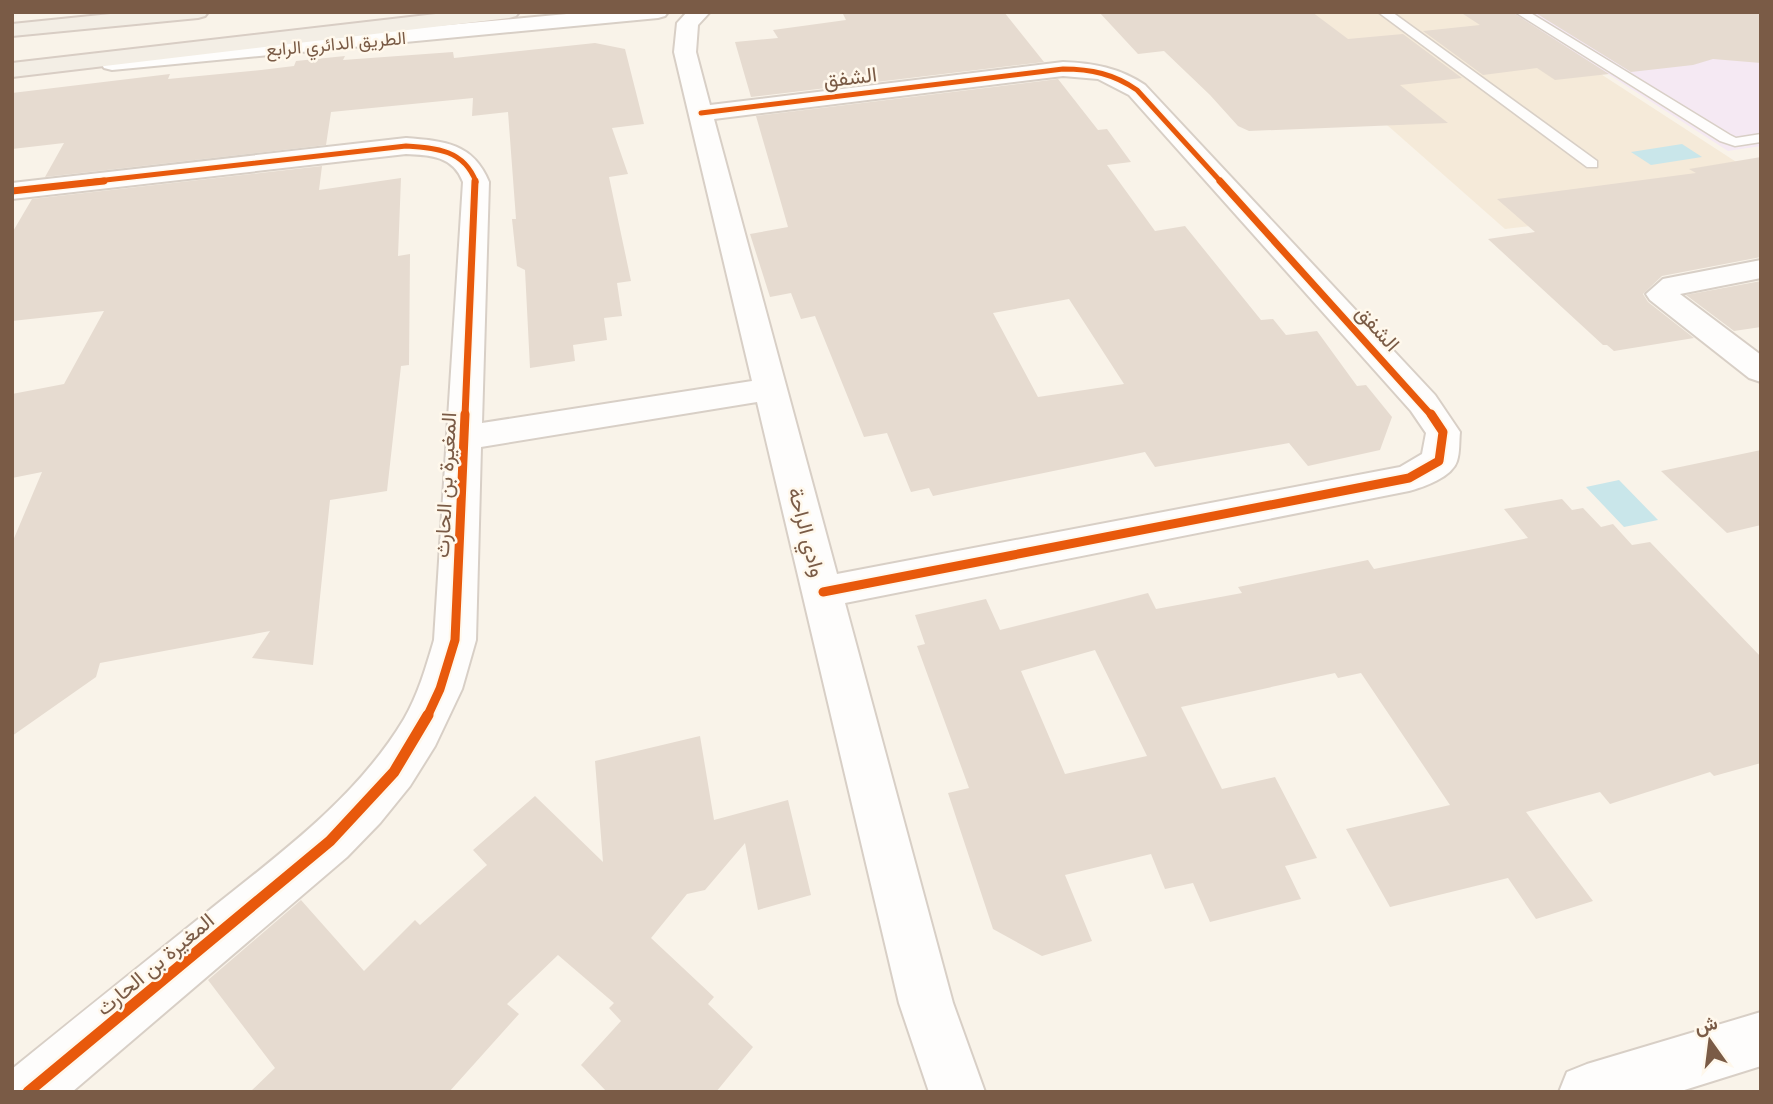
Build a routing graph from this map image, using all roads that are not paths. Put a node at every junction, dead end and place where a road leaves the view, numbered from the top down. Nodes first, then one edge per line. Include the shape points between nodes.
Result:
1 (198, 12) edge
2 (409, 12) edge
3 (509, 12) edge
4 (659, 12) edge
5 (700, 12) edge
6 (1384, 12) edge
7 (1521, 12) edge
8 (618, 16) junction
9 (12, 30) edge
10 (12, 49) edge
11 (685, 52) junction
12 (12, 71) edge
13 (701, 113) junction
14 (1761, 138) edge
15 (1592, 164) dead end
16 (12, 191) edge
17 (1761, 269) edge
18 (1761, 371) edge
19 (770, 389) junction
20 (466, 438) junction
21 (823, 592) junction
22 (1761, 1039) edge
23 (29, 1092) edge
24 (957, 1092) edge
25 (1587, 1092) edge

1 - 9 main road
2 - 10 main road, الطريق الدائري الرابع
3 - 12 main road
4 - 8 street, الطريق الدائري الرابع
5 - 11 street, وادي الراحة via 688,23
6 - 15 lane
7 - 14 lane via 1726,138 1735,142
8 - 11 street via 657,26
8 - 12 street, الطريق الدائري الرابع
11 - 13 street, وادي الراحة
13 - 19 street, وادي الراحة
13 - 21 street, الشفق via 1063,69 1093,69 1121,77 1414,393 1443,432 1439,461 1409,478
16 - 20 street, المغيرة بن الحارث via 406,146 458,155 472,167 476,182
17 - 18 street via 1674,285 1661,293
19 - 20 street, المغيرة بن الحارث
19 - 21 street, وادي الراحة
20 - 23 street, المغيرة بن الحارث via 455,640 436,703 419,737 374,798 332,841
21 - 24 street, وادي الراحة via 926,1003
22 - 25 street

